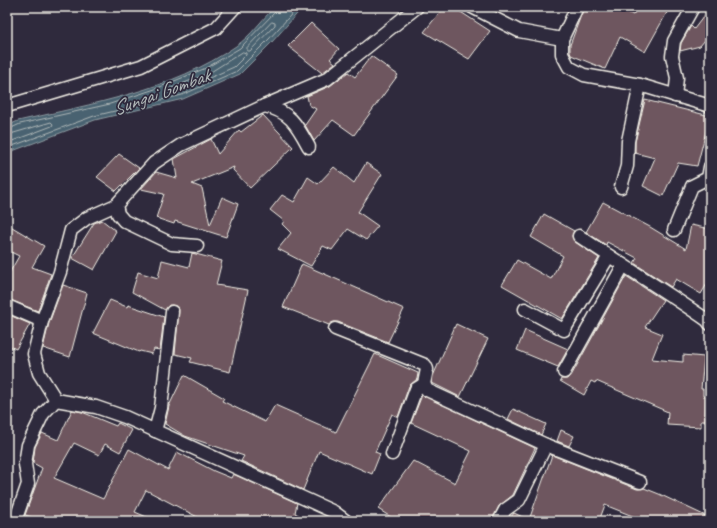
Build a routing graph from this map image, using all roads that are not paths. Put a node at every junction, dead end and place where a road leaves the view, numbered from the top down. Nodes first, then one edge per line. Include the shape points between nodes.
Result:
1 (235, 7) edge
2 (416, 7) edge
3 (472, 7) edge
4 (577, 7) edge
5 (694, 7) edge
6 (562, 39) junction
7 (640, 85) junction
8 (675, 96) junction
9 (7, 106) edge
10 (264, 106) junction
11 (710, 106) edge
12 (309, 147) dead end
13 (710, 167) edge
14 (621, 188) dead end
15 (116, 204) junction
16 (674, 230) dead end
17 (580, 236) dead end
18 (197, 246) dead end
19 (609, 256) junction
20 (623, 266) junction
21 (7, 306) edge
22 (525, 309) dead end
23 (172, 312) dead end
24 (42, 321) junction
25 (710, 324) edge
26 (335, 329) dead end
27 (564, 372) dead end
28 (424, 384) junction
29 (56, 400) junction
30 (155, 431) junction
31 (546, 445) junction
32 (392, 454) dead end
33 (640, 482) dead end
34 (14, 521) edge
35 (346, 521) edge
36 (499, 521) edge

1 - 9 street via 216,28 141,66
2 - 10 street via 327,79
3 - 6 street via 518,31
4 - 6 street
5 - 8 street via 674,41 672,56 677,78
6 - 7 street via 562,54 569,67 584,75
7 - 8 street
7 - 14 street
8 - 11 street
10 - 12 street via 277,109 296,122
10 - 15 street via 181,145 154,163
13 - 16 street via 708,178 692,186
15 - 18 street via 118,214 124,221 172,244
15 - 24 street via 87,218 71,230 60,272
17 - 19 street
19 - 20 street
19 - 22 street via 564,330
20 - 25 street via 671,295
20 - 27 street
21 - 24 street
23 - 30 street via 161,408
24 - 29 street via 34,354 39,373
26 - 28 street via 425,365 427,369
28 - 31 street via 427,390
28 - 32 street via 416,389
29 - 30 street via 96,407 126,416
29 - 34 street via 43,414 28,445 25,464 28,484
30 - 35 street via 334,512
31 - 33 street
31 - 36 street via 519,500 505,510

